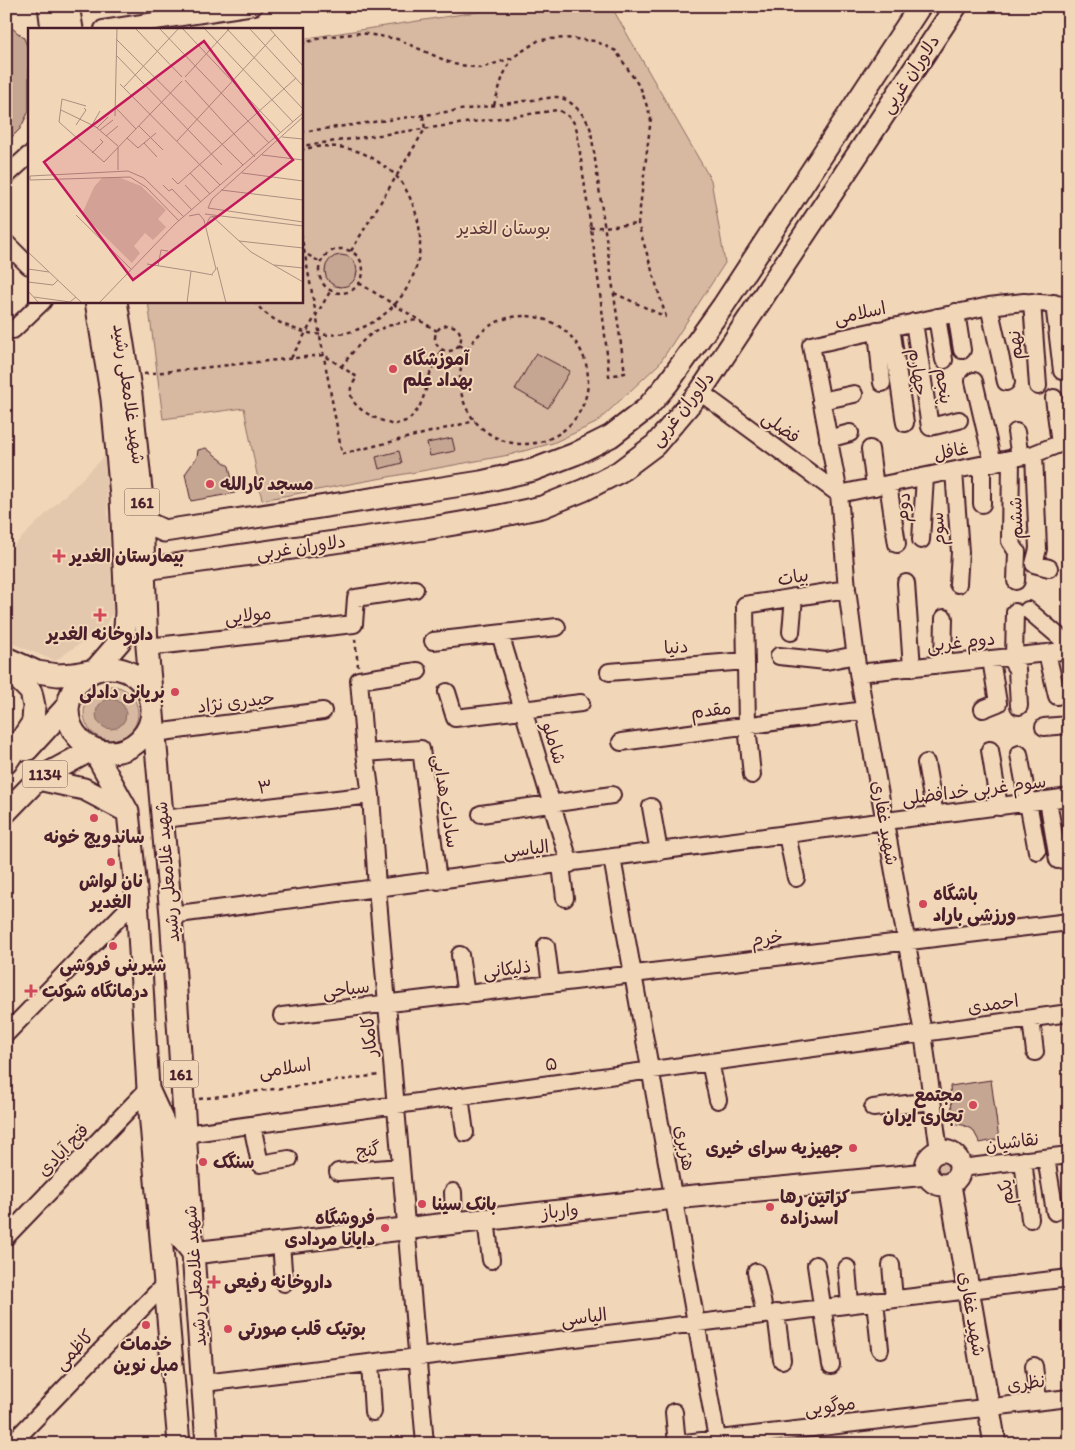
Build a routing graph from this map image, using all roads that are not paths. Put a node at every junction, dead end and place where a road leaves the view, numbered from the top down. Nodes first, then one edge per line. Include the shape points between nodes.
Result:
1 (49, 6) edge
2 (68, 6) edge
3 (254, 6) edge
4 (920, 6) edge
5 (956, 6) edge
6 (52, 28) edge
7 (72, 28) edge
8 (110, 28) edge
9 (28, 156) edge
10 (6, 176) edge
11 (6, 244) edge
12 (28, 265) edge
13 (42, 302) edge
14 (96, 302) edge
15 (116, 302) edge
16 (1032, 302) junction
17 (1061, 304) edge
18 (989, 306) junction
19 (956, 312) junction
20 (937, 317) junction
21 (914, 322) junction
22 (884, 328) junction
23 (13, 330) dead end
24 (962, 350) dead end
25 (944, 360) dead end
26 (1062, 371) dead end
27 (974, 381) dead end
28 (1006, 382) dead end
29 (882, 383) dead end
30 (1038, 386) dead end
31 (700, 392) junction
32 (854, 394) dead end
33 (1054, 398) dead end
34 (821, 401) junction
35 (959, 420) dead end
36 (905, 423) dead end
37 (1016, 432) dead end
38 (850, 433) dead end
39 (828, 439) junction
40 (1064, 442) edge
41 (870, 449) dead end
42 (1022, 457) junction
43 (988, 465) junction
44 (954, 471) junction
45 (925, 477) junction
46 (882, 486) junction
47 (839, 494) junction
48 (982, 504) dead end
49 (143, 521) junction
50 (921, 540) dead end
51 (897, 544) dead end
52 (1049, 568) dead end
53 (145, 569) junction
54 (1016, 581) dead end
55 (906, 583) dead end
56 (958, 584) dead end
57 (415, 589) dead end
58 (847, 589) junction
59 (794, 597) junction
60 (745, 605) joint
61 (944, 618) dead end
62 (557, 627) dead end
63 (791, 632) dead end
64 (500, 634) junction
65 (433, 641) dead end
66 (1069, 645) edge
67 (147, 647) junction
68 (1069, 650) edge
69 (1047, 654) junction
70 (856, 655) junction
71 (779, 656) dead end
72 (1011, 657) junction
73 (6, 658) edge
74 (991, 659) junction
75 (746, 661) junction
76 (943, 664) junction
77 (912, 668) junction
78 (95, 670) junction
79 (418, 672) dead end
80 (609, 672) dead end
81 (858, 673) junction
82 (6, 674) edge
83 (447, 692) dead end
84 (1056, 696) dead end
85 (581, 703) dead end
86 (69, 704) junction
87 (152, 704) junction
88 (1019, 706) dead end
89 (983, 708) dead end
90 (524, 710) junction
91 (865, 710) junction
92 (323, 711) dead end
93 (1069, 724) edge
94 (747, 726) junction
95 (1044, 727) dead end
96 (155, 733) junction
97 (20, 739) edge
98 (621, 742) dead end
99 (94, 749) junction
100 (990, 750) dead end
101 (365, 753) junction
102 (1019, 754) dead end
103 (6, 763) edge
104 (926, 763) dead end
105 (6, 773) edge
106 (43, 775) junction
107 (752, 775) dead end
108 (371, 795) junction
109 (612, 795) dead end
110 (1069, 797) edge
111 (1048, 800) junction
112 (1028, 803) junction
113 (552, 804) junction
114 (651, 807) dead end
115 (998, 807) junction
116 (6, 812) edge
117 (128, 812) junction
118 (481, 814) dead end
119 (935, 815) junction
120 (163, 819) junction
121 (885, 822) junction
122 (787, 835) junction
123 (1037, 851) dead end
124 (659, 852) junction
125 (612, 858) junction
126 (1058, 860) dead end
127 (566, 864) junction
128 (796, 878) dead end
129 (438, 881) junction
130 (377, 888) junction
131 (565, 898) dead end
132 (137, 899) junction
133 (171, 916) junction
134 (1069, 922) edge
135 (906, 942) junction
136 (546, 946) dead end
137 (460, 955) dead end
138 (633, 974) junction
139 (551, 984) junction
140 (466, 994) junction
141 (387, 1004) junction
142 (1069, 1013) edge
143 (282, 1016) dead end
144 (1031, 1019) junction
145 (923, 1033) junction
146 (6, 1034) edge
147 (1035, 1052) dead end
148 (710, 1062) junction
149 (651, 1070) junction
150 (148, 1089) junction
151 (460, 1096) junction
152 (718, 1100) dead end
153 (932, 1102) junction
154 (396, 1105) junction
155 (873, 1108) dead end
156 (252, 1125) junction
157 (465, 1133) dead end
158 (185, 1134) junction
159 (939, 1151) junction
160 (1069, 1155) edge
161 (1046, 1158) junction
162 (289, 1159) dead end
163 (1023, 1160) junction
164 (401, 1167) junction
165 (338, 1172) dead end
166 (927, 1174) junction
167 (956, 1176) junction
168 (453, 1192) dead end
169 (674, 1198) junction
170 (1055, 1212) dead end
171 (1030, 1219) dead end
172 (486, 1220) junction
173 (454, 1223) junction
174 (406, 1229) junction
175 (6, 1237) edge
176 (281, 1243) junction
177 (193, 1253) junction
178 (491, 1260) dead end
179 (816, 1265) dead end
180 (891, 1265) dead end
181 (847, 1268) dead end
182 (756, 1272) dead end
183 (1069, 1278) edge
184 (284, 1283) dead end
185 (968, 1290) junction
186 (166, 1294) junction
187 (894, 1299) junction
188 (197, 1300) junction
189 (875, 1301) junction
190 (850, 1304) junction
191 (822, 1308) junction
192 (771, 1314) junction
193 (697, 1323) junction
194 (880, 1349) dead end
195 (417, 1357) junction
196 (782, 1360) dead end
197 (370, 1363) junction
198 (831, 1365) dead end
199 (1034, 1366) dead end
200 (204, 1383) junction
201 (1069, 1398) edge
202 (1038, 1401) junction
203 (988, 1407) junction
204 (373, 1412) dead end
205 (674, 1412) dead end
206 (718, 1441) edge
207 (11, 1444) edge
208 (179, 1444) edge
209 (207, 1444) edge
210 (425, 1444) edge
211 (677, 1444) edge
212 (995, 1444) edge

1 - 6 main road
2 - 7 main road
3 - 8 street
4 - 49 main road, دلاوران غربی via 674,375 646,409 611,436 533,470 482,482 164,531
5 - 31 main road, دلاوران غربی
9 - 10 street
11 - 12 street
13 - 23 street
14 - 78 main road, شهید غلامعلی رشید / 161 via 112,399 121,496 126,612 120,641
15 - 49 main road, شهید غلامعلی رشید / 161 via 128,376
16 - 17 street, اسلامی
16 - 18 street, اسلامی
16 - 30 street, نهم
17 - 26 street
18 - 19 street, اسلامی
18 - 28 street
19 - 20 street, اسلامی
19 - 24 street
20 - 21 street, اسلامی
20 - 25 street
21 - 22 street, اسلامی
21 - 35 street, پنجم via 930,427
22 - 29 street
22 - 34 street, اسلامی via 810,345
22 - 36 street, چهارم
27 - 43 street
31 - 47 street, فضلی
31 - 53 main road, دلاوران غربی via 655,445 620,472 542,507 425,529
32 - 34 street
33 - 40 street
34 - 39 street, اسلامی
37 - 42 street
38 - 39 street
39 - 47 street, اسلامی
40 - 42 street, غافل
41 - 46 street
42 - 43 street, غافل
42 - 52 street, ششم via 1038,549 1034,564
42 - 54 street via 1010,541 1017,552
43 - 44 street, غافل
43 - 48 street
44 - 45 street, غافل
44 - 56 street, سوم via 960,552
45 - 46 street, غافل
45 - 50 street, دوم
46 - 47 street, غافل
46 - 51 street
47 - 58 street, شهید غفاری
49 - 53 main road, شهید غلامعلی رشید / 161
53 - 67 main road, شهید غلامعلی رشید / 161
55 - 77 street
57 - 67 street, مولایی via 356,598 354,624
58 - 59 street, بیات
58 - 70 street, شهید غفاری
59 - 60 street, بیات
59 - 63 street
60 - 75 street, مقدم
61 - 76 street
62 - 64 street
64 - 65 street
64 - 90 street, شاملو
66 - 72 street via 1022,611
67 - 87 main road, شهید غلامعلی رشید / 161
68 - 69 street, دوم غربی
69 - 72 street, دوم غربی
69 - 84 street
70 - 71 street via 826,661
70 - 81 street, شهید غفاری
72 - 74 street, دوم غربی
72 - 88 street via 1017,669
73 - 78 main road via 37,672 58,675
74 - 76 street, دوم غربی
74 - 89 street via 998,703
75 - 80 street, دنیا
75 - 94 street, مقدم
76 - 77 street, دوم غربی
77 - 81 street, دوم غربی
78 - 86 main road via 82,678 73,690
78 - 87 main road via 120,668 132,673 145,687
79 - 101 street, کامکار via 359,680
81 - 91 street, شهید غفاری
82 - 97 main road via 17,678 31,692 33,722
83 - 90 street via 455,718
85 - 90 street
86 - 97 main road, 1134
86 - 99 main road via 68,715 76,735
87 - 96 main road, شهید غلامعلی رشید / 161
87 - 99 main road via 149,726 136,744 115,752
90 - 113 street, شاملو
91 - 94 street
91 - 121 street, شهید غفاری
92 - 96 street, حیدری نژاد
93 - 95 street
94 - 98 street, مقدم
94 - 107 street
96 - 120 main road, شهید غلامعلی رشید / 161
97 - 103 main road
97 - 105 main road, 1134
97 - 106 main road via 43,756 47,763
99 - 106 main road, 1134
99 - 117 main road, شهید غلامعلی رشید / 161
100 - 115 street
101 - 108 street, کامکار
101 - 129 street, سادات هدایی via 421,749
102 - 112 street
104 - 119 street
106 - 116 main road, 1134
106 - 117 main road via 84,789
108 - 120 street, ۳
108 - 130 street, کامکار
109 - 113 street
110 - 111 street, سوم غربی خدافضلی
111 - 112 street, سوم غربی خدافضلی
111 - 126 street
112 - 115 street, سوم غربی خدافضلی
112 - 123 street
113 - 118 street
113 - 127 street, شاملو
114 - 124 street
115 - 119 street, سوم غربی خدافضلی
117 - 132 main road, شهید غلامعلی رشید / 161
119 - 121 street, سوم غربی خدافضلی
120 - 133 main road, شهید غلامعلی رشید / 161
121 - 122 street, الیاسی
121 - 135 street, شهید غفاری
122 - 124 street, الیاسی
122 - 128 street
124 - 125 street, الیاسی
125 - 127 street, الیاسی
125 - 138 street, هژبری
127 - 129 street, الیاسی
127 - 131 street, شاملو
129 - 130 street, الیاسی
130 - 133 street, الیاسی
130 - 141 street, کامکار
132 - 146 street
132 - 150 main road, شهید غلامعلی رشید / 161
133 - 158 main road, شهید غلامعلی رشید / 161
134 - 135 street, خرم
135 - 138 street, خرم
135 - 145 street, شهید غفاری
136 - 139 street
137 - 140 street
138 - 139 street, ذلیکانی
138 - 149 street, هژبری
139 - 140 street, ذلیکانی
140 - 141 street, ذلیکانی
141 - 143 street, سیاحی
141 - 154 street, کامکار
142 - 144 street, احمدی
144 - 145 street, احمدی
144 - 147 street
145 - 148 street, ۵
145 - 153 street, شهید غفاری
148 - 149 street, ۵
148 - 152 street
149 - 151 street, ۵
149 - 169 street, هژبری
150 - 175 street, فتح آبادی
150 - 177 main road via 169,1135 176,1231
150 - 186 main road, شهید غلامعلی رشید / 161
151 - 154 street, ۵
151 - 157 street
153 - 155 street
153 - 159 street, شهید غفاری
154 - 156 street, ۵
154 - 164 street, کامکار
156 - 158 street, ۵
156 - 162 street via 260,1164
158 - 177 main road, شهید غلامعلی رشید / 161
159 - 166 main road via 927,1163
159 - 167 main road via 954,1154 960,1163
160 - 161 street, نقاشیان
161 - 163 street, نقاشیان
161 - 170 street
163 - 167 street, نقاشیان
163 - 171 street, یکم
164 - 165 street, گنج
164 - 174 street, کامکار
166 - 167 main road via 939,1185
166 - 169 main road, وارباز
167 - 185 main road, شهید غفاری
168 - 173 street
169 - 172 main road, وارباز
169 - 193 street, هژبری
172 - 173 main road, وارباز
172 - 178 street
173 - 174 main road, وارباز
174 - 176 main road, وارباز
174 - 195 street, کامکار
176 - 177 main road, وارباز
176 - 184 street
177 - 188 main road, شهید غلامعلی رشید / 161
179 - 191 street
180 - 187 street
181 - 190 street
182 - 192 street
183 - 185 street, الیاسی
185 - 187 street, الیاسی
185 - 203 main road, شهید غفاری
186 - 188 main road via 174,1298 190,1296
186 - 207 street, کاظمی
186 - 208 main road, شهید غلامعلی رشید / 161
187 - 189 street, الیاسی
188 - 200 main road, شهید غلامعلی رشید / 161
189 - 190 street, الیاسی
189 - 194 street
190 - 191 street, الیاسی
191 - 192 street, الیاسی
191 - 198 street
192 - 193 street, الیاسی
192 - 196 street
193 - 195 street, الیاسی
193 - 206 street, هژبری
195 - 197 street, الیاسی
195 - 210 street, کامکار
197 - 200 street, الیاسی
197 - 204 street
199 - 202 street
200 - 209 main road, شهید غلامعلی رشید / 161
201 - 202 street, نظری
202 - 203 street, نظری
203 - 206 street, موگویی
203 - 212 main road, شهید غفاری
205 - 211 street
206 - 211 street, موگویی

